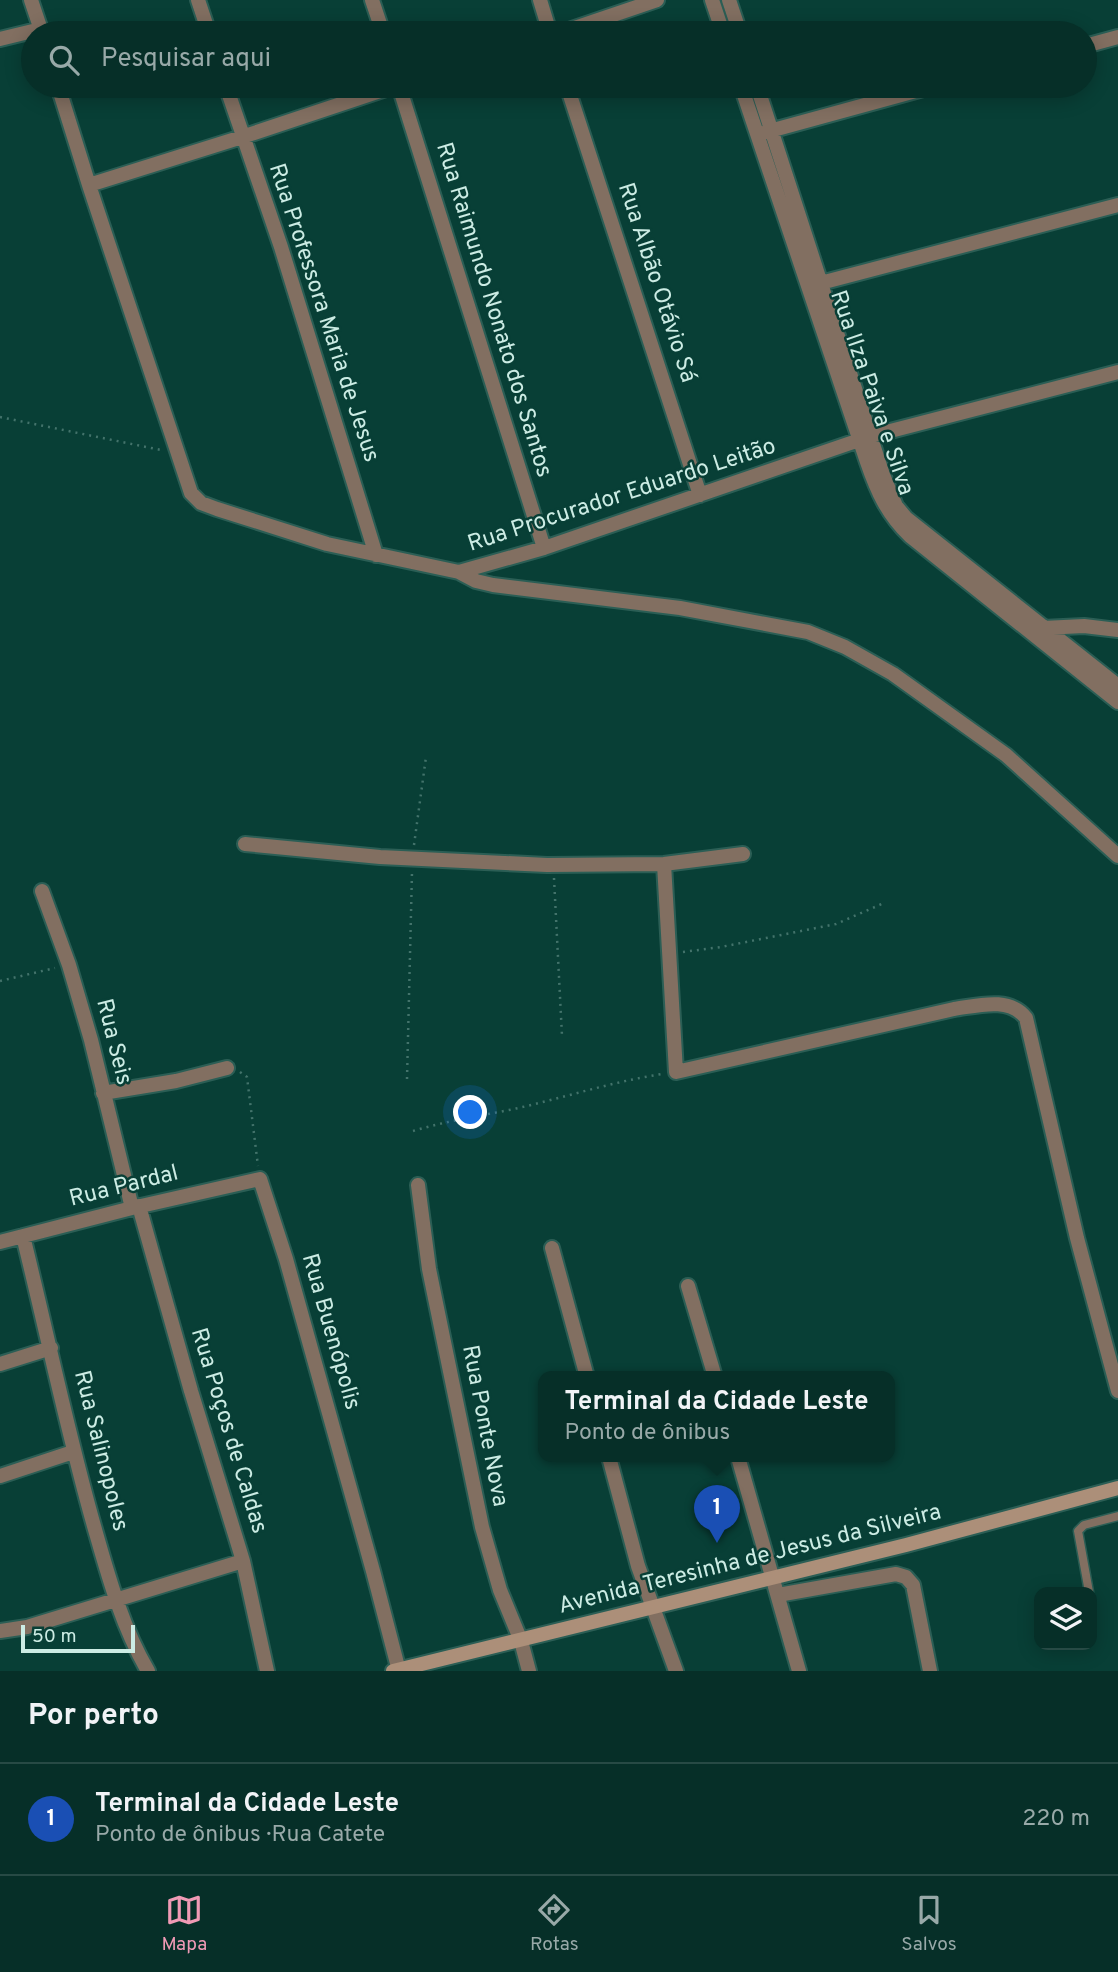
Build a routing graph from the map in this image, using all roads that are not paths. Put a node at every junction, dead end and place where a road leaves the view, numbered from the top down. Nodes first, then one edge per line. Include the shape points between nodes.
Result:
1 (31, 0) edge
2 (198, 0) edge
3 (372, 0) edge
4 (540, 0) edge
5 (657, 0) edge
6 (712, 0) edge
7 (729, 0) edge
8 (38, 21) edge
9 (205, 21) edge
10 (379, 21) edge
11 (546, 21) edge
12 (595, 21) edge
13 (719, 21) edge
14 (736, 21) edge
15 (21, 35) edge
16 (1118, 37) edge
17 (0, 39) edge
18 (1097, 43) edge
19 (62, 98) edge
20 (230, 98) edge
21 (361, 98) edge
22 (401, 98) edge
23 (571, 98) edge
24 (747, 98) edge
25 (759, 98) edge
26 (890, 98) edge
27 (765, 132) junction
28 (242, 138) junction
29 (89, 186) junction
30 (1118, 205) edge
31 (815, 284) junction
32 (1118, 372) edge
33 (866, 438) junction
34 (700, 495) junction
35 (544, 548) junction
36 (376, 555) junction
37 (459, 572) junction
38 (1027, 628) junction
39 (1045, 628) junction
40 (1118, 630) edge
41 (1118, 686) edge
42 (1118, 702) edge
43 (245, 844) dead end
44 (743, 854) dead end
45 (1118, 856) edge
46 (664, 864) junction
47 (42, 891) dead end
48 (227, 1068) road end
49 (103, 1093) junction
50 (260, 1179) joint
51 (418, 1185) dead end
52 (135, 1207) junction
53 (23, 1236) junction
54 (0, 1242) edge
55 (552, 1248) dead end
56 (688, 1286) dead end
57 (51, 1348) junction
58 (0, 1364) edge
59 (585, 1371) edge
60 (713, 1371) edge
61 (1118, 1391) edge
62 (73, 1452) junction
63 (610, 1462) edge
64 (739, 1462) edge
65 (0, 1476) edge
66 (1118, 1488) edge
67 (1118, 1516) edge
68 (243, 1561) junction
69 (773, 1577) junction
70 (1088, 1587) edge
71 (778, 1595) junction
72 (118, 1600) junction
73 (653, 1607) junction
74 (0, 1631) edge
75 (521, 1641) junction
76 (148, 1671) edge
77 (267, 1671) edge
78 (397, 1671) edge
79 (529, 1671) edge
80 (676, 1671) edge
81 (799, 1671) edge
82 (930, 1671) edge

1 - 8 street
2 - 9 street
3 - 10 street
4 - 11 street
5 - 12 street
6 - 13 street
7 - 14 street
15 - 17 street
16 - 18 street
19 - 29 street, Rua Procurador Eduardo Leitão
20 - 28 street, Rua Professora Maria de Jesus
21 - 28 street
22 - 35 street, Rua Raimundo Nonato dos Santos
23 - 34 street, Rua Albão Otávio Sá
24 - 27 street, Rua Ilza Paiva e Silva
25 - 27 street, Rua Ilza Paiva e Silva
26 - 27 street
27 - 31 street, Rua Ilza Paiva e Silva
28 - 29 street
28 - 36 street, Rua Professora Maria de Jesus via 281,247
29 - 36 street, Rua Procurador Eduardo Leitão via 191,493 201,503 290,534
30 - 31 street
31 - 33 street, Rua Ilza Paiva e Silva
32 - 33 street, Rua Procurador Eduardo Leitão
33 - 34 street, Rua Procurador Eduardo Leitão
33 - 38 street, Rua Ilza Paiva e Silva via 878,494 894,520
33 - 39 street, Rua Ilza Paiva e Silva via 900,511
34 - 35 street, Rua Procurador Eduardo Leitão
35 - 37 street, Rua Procurador Eduardo Leitão
36 - 37 street, Rua Procurador Eduardo Leitão
37 - 45 street via 493,585 768,624 808,632 845,647 893,674 1006,755
38 - 39 street
38 - 42 street, Rua Ilza Paiva e Silva
39 - 40 street
39 - 41 street, Rua Ilza Paiva e Silva
43 - 46 street via 412,859
44 - 46 street
46 - 61 street via 676,1072 954,1009 1012,1006 1026,1017
47 - 49 street, Rua Seis via 69,965
48 - 49 street
49 - 52 street, Rua Seis
50 - 52 street, Rua Pardal
50 - 78 street, Rua Buenópolis via 290,1272
51 - 75 street, Rua Ponte Nova via 429,1269 482,1527
52 - 53 street, Rua Pardal
52 - 68 street, Rua Poços de Caldas
53 - 54 street, Rua Pardal
53 - 57 street, Rua Salinopoles
55 - 59 street
56 - 60 street
57 - 58 street
57 - 62 street, Rua Salinopoles
62 - 65 street
62 - 72 street, Rua Salinopoles
63 - 73 street
64 - 69 street
66 - 69 street, Avenida Teresinha de Jesus da Silveira
67 - 70 lane via 1084,1525 1078,1531
68 - 72 street
68 - 77 street, Rua Poços de Caldas
69 - 71 street
69 - 73 street, Avenida Teresinha de Jesus da Silveira
71 - 81 street
71 - 82 street via 889,1575 906,1577 915,1591
72 - 74 street
72 - 76 street, Rua Salinopoles
73 - 75 street, Avenida Teresinha de Jesus da Silveira
73 - 80 street
75 - 78 street, Avenida Teresinha de Jesus da Silveira
75 - 79 street, Rua Ponte Nova

